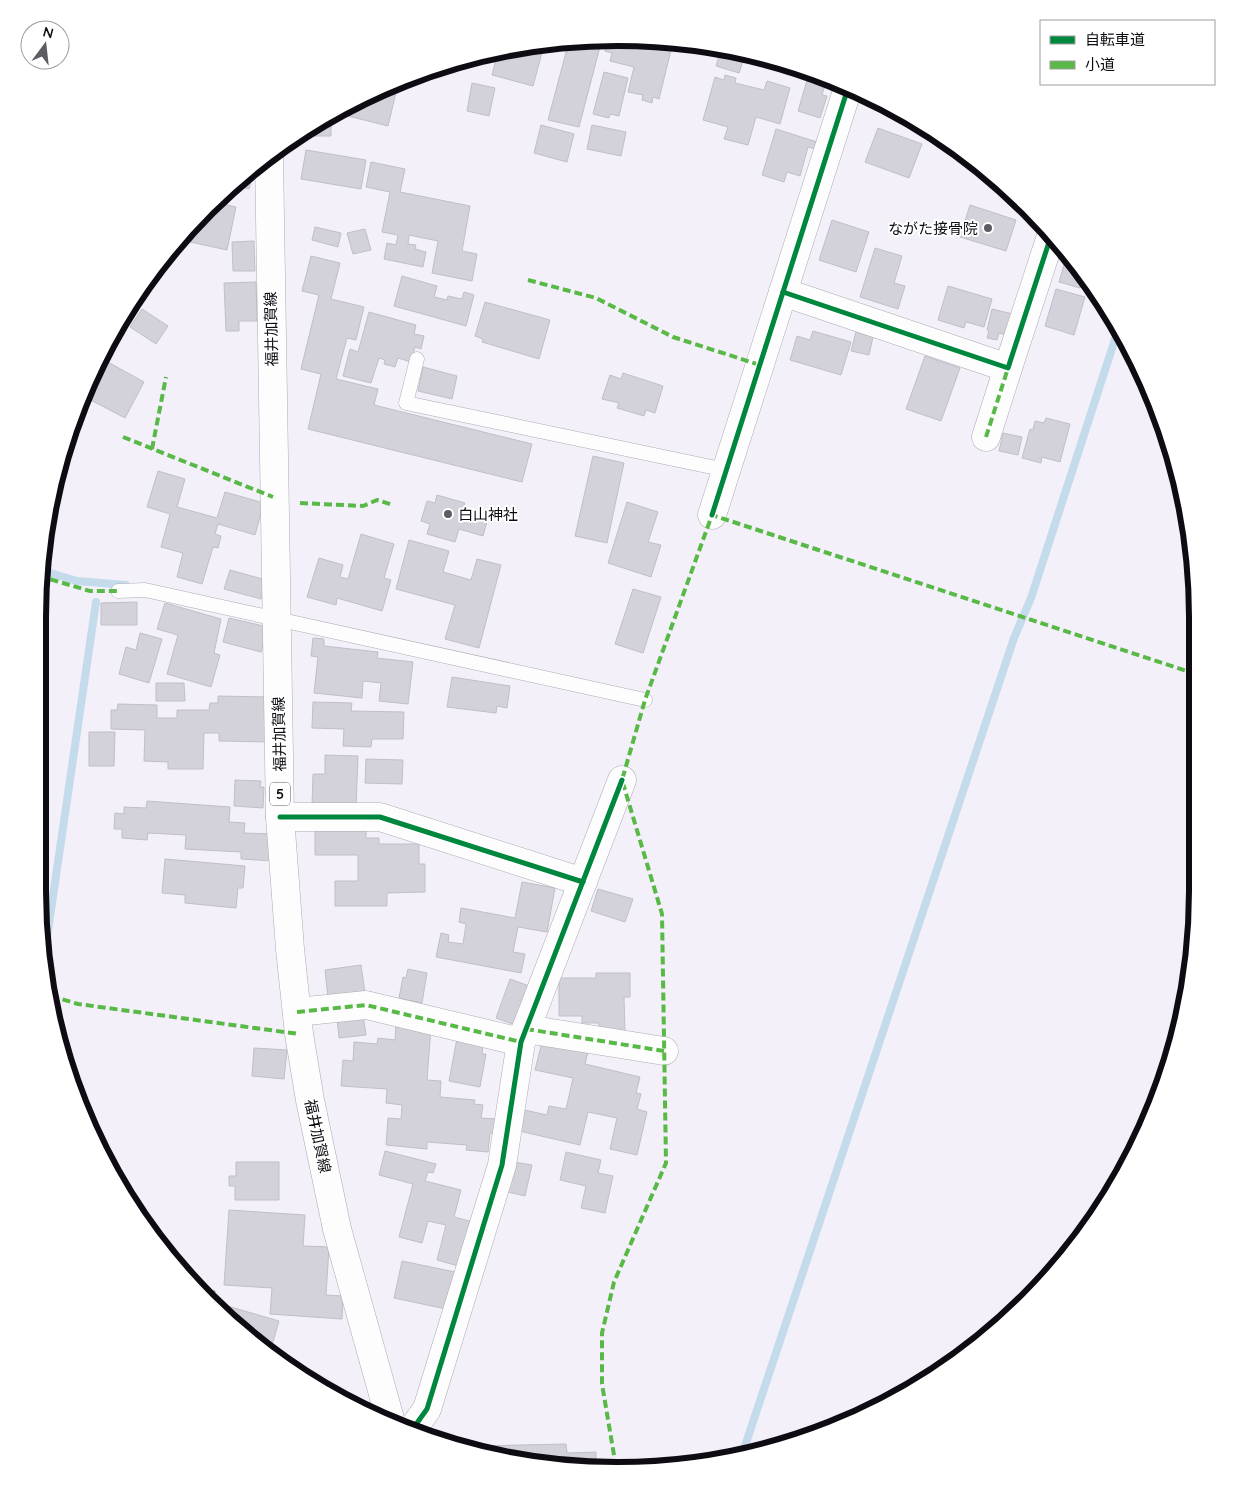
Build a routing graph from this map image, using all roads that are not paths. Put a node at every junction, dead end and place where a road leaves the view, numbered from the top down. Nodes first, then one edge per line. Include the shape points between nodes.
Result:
1 (846, 94) edge
2 (269, 165) edge
3 (1049, 243) edge
4 (783, 292) junction
5 (417, 359) dead end
6 (1008, 368) junction
7 (986, 437) dead end
8 (726, 470) junction
9 (712, 515) dead end
10 (118, 591) dead end
11 (278, 618) junction
12 (645, 700) dead end
13 (622, 780) dead end
14 (280, 817) junction
15 (583, 882) junction
16 (297, 1012) junction
17 (524, 1035) junction
18 (664, 1051) dead end
19 (388, 1413) edge
20 (416, 1424) edge

1 - 4 street
2 - 11 street, 福井加賀線 / 5 via 273,496
3 - 6 street
4 - 6 street
4 - 8 street
5 - 8 lane via 406,403
6 - 7 street
8 - 9 street
10 - 11 lane via 145,590
11 - 12 lane
11 - 14 street, 福井加賀線 / 5
13 - 15 street
14 - 15 street via 380,817
14 - 16 street, 福井加賀線 / 5
15 - 17 street
16 - 17 street via 366,1006
16 - 19 street, 福井加賀線 / 5 via 310,1100 337,1229
17 - 18 street
17 - 20 street via 502,1165 427,1408

